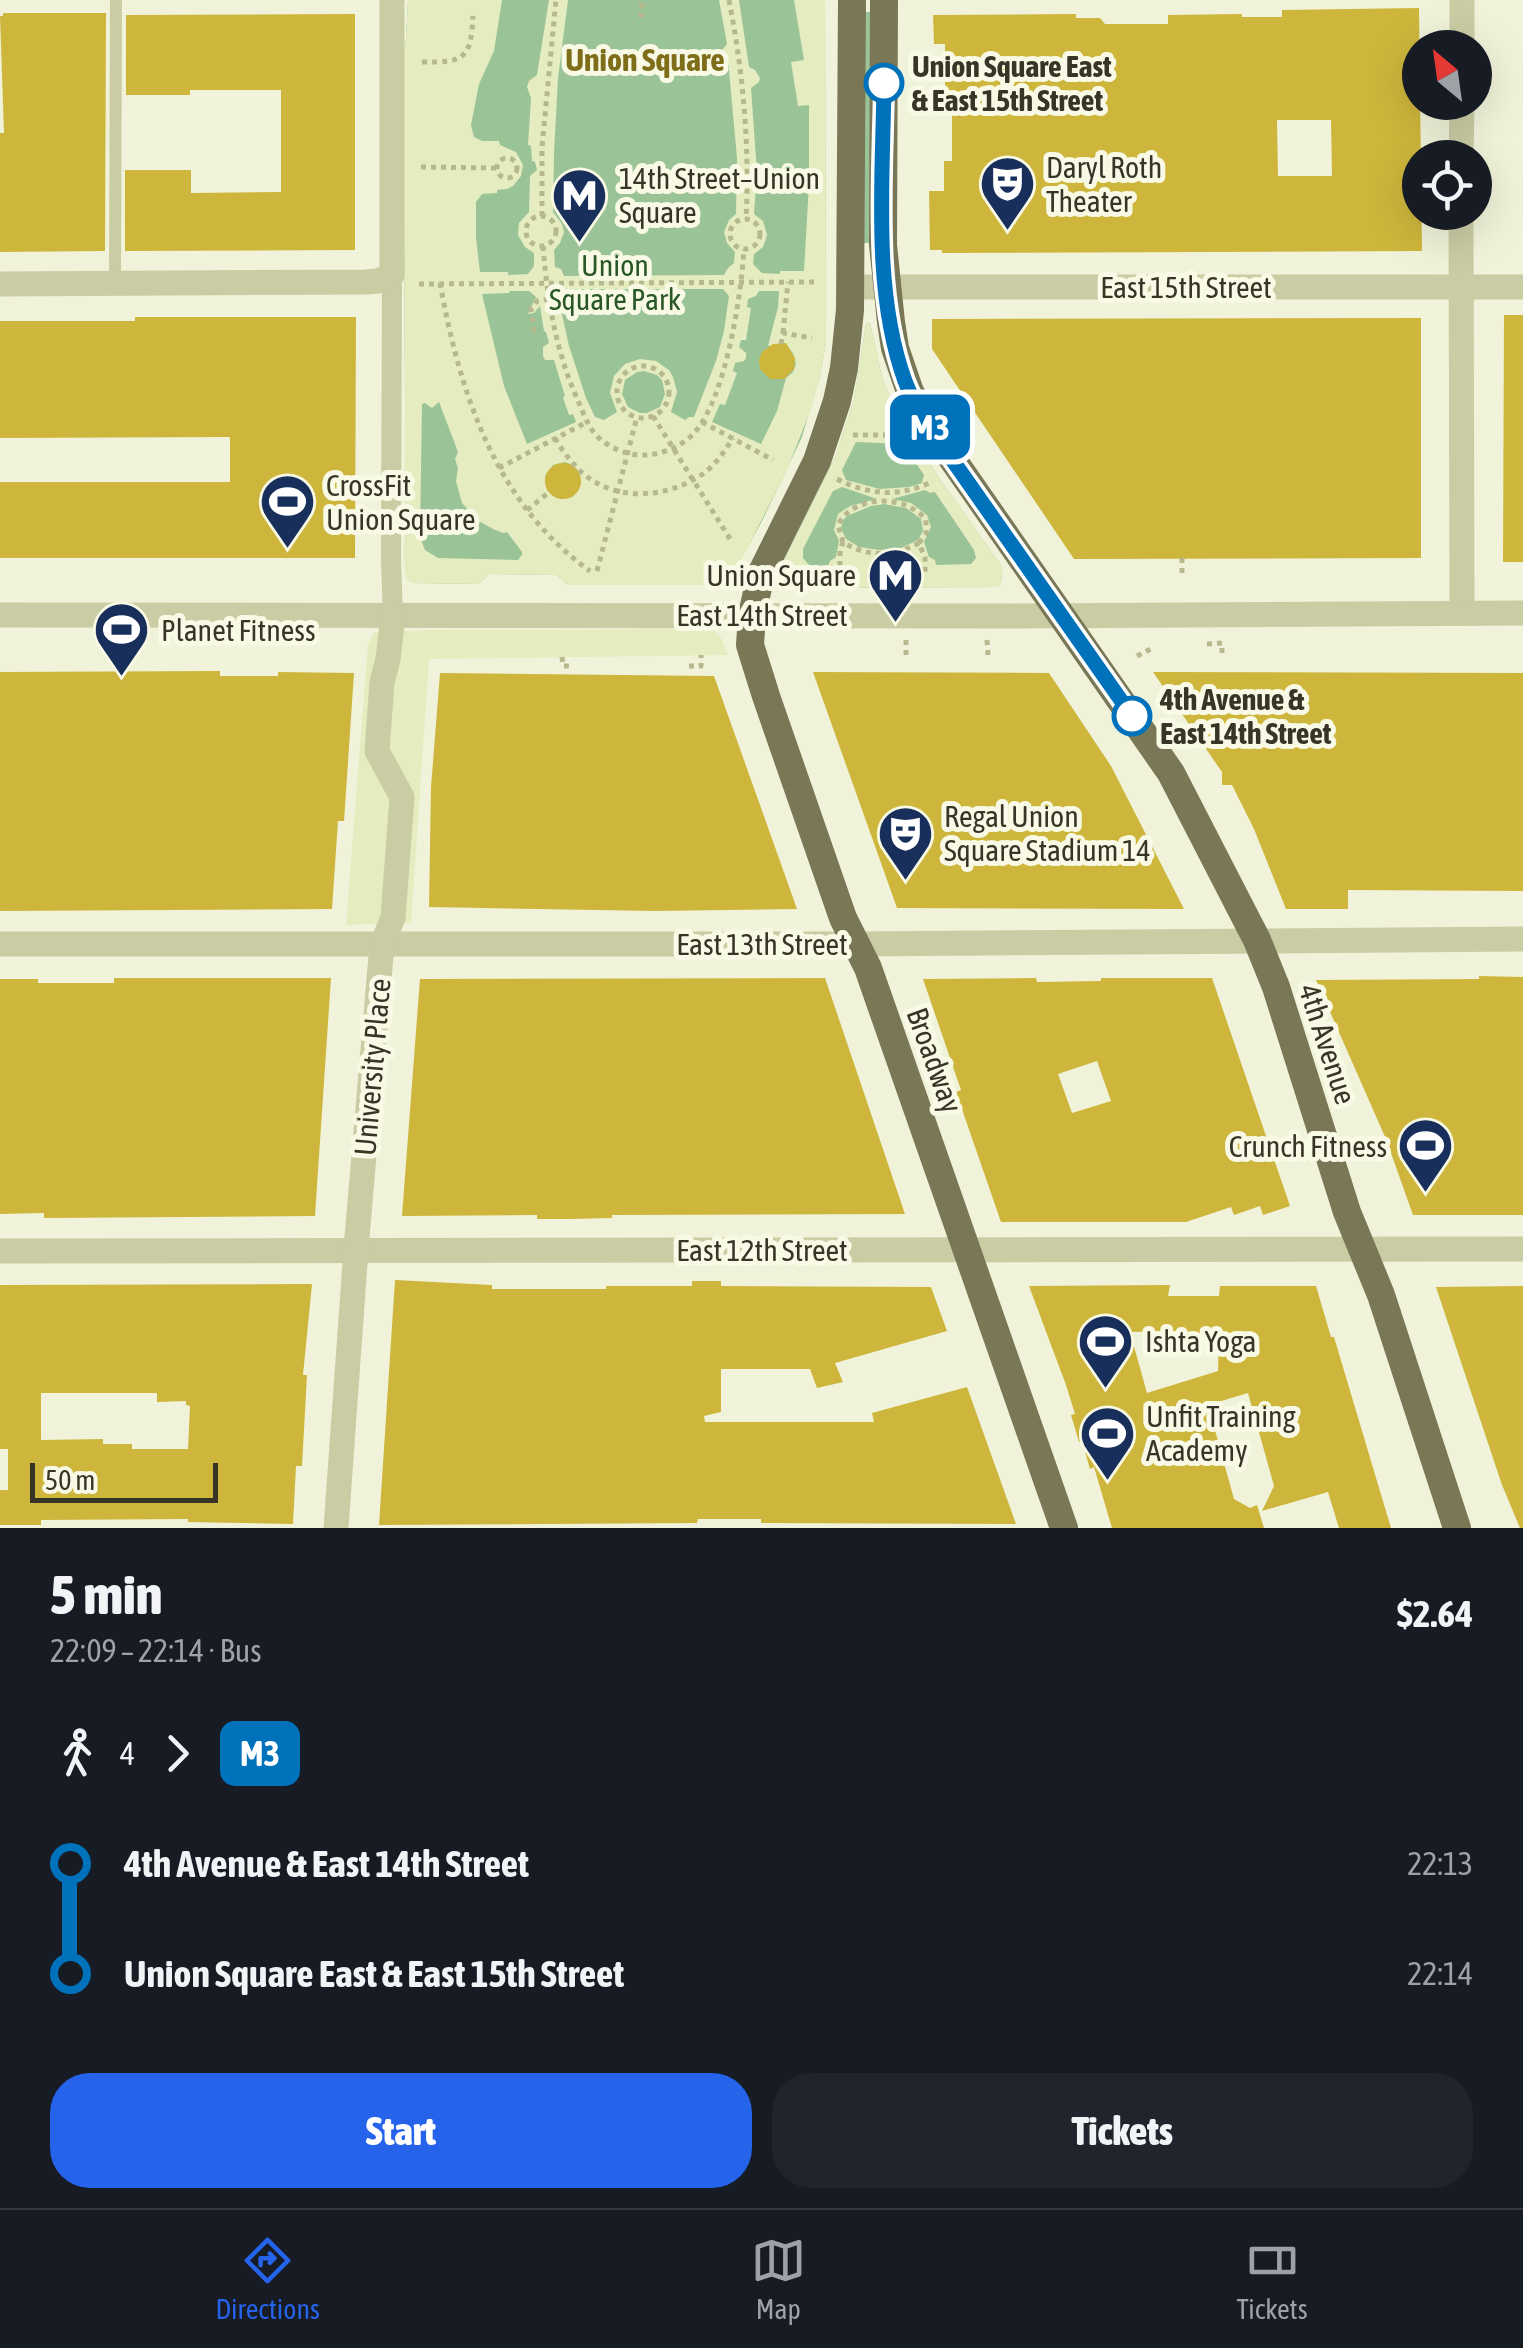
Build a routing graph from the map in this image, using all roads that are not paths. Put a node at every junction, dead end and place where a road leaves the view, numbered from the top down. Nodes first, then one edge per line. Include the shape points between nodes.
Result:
1 (116, 0) edge
2 (392, 0) edge
3 (852, 0) edge
4 (884, 0) edge
5 (1462, 0) edge
6 (1462, 30) edge
7 (1462, 230) edge
8 (392, 275) junction
9 (0, 284) edge
10 (115, 284) junction
11 (1461, 286) junction
12 (1523, 286) edge
13 (850, 287) junction
14 (886, 287) junction
15 (1462, 613) junction
16 (1523, 613) edge
17 (393, 614) junction
18 (0, 615) edge
19 (752, 615) junction
20 (1062, 616) junction
21 (1523, 939) edge
22 (1258, 940) junction
23 (0, 944) edge
24 (382, 944) junction
25 (856, 944) junction
26 (356, 1249) junction
27 (1523, 1249) edge
28 (0, 1250) edge
29 (967, 1250) junction
30 (1363, 1250) junction
31 (336, 1528) edge
32 (1064, 1528) edge
33 (1457, 1528) edge

1 - 10 lane
2 - 8 street
3 - 13 main road, Broadway
4 - 14 main road, 4th Avenue
5 - 6 street
7 - 11 street
8 - 10 street via 366,282
8 - 17 street
9 - 10 street
11 - 12 street, East 15th Street
11 - 14 street, East 15th Street
11 - 15 street
13 - 14 street, East 15th Street
13 - 19 main road, Broadway via 838,401 817,461 761,574
14 - 20 main road, 4th Avenue via 896,348 916,404
15 - 16 street, East 14th Street
15 - 20 street, East 14th Street
17 - 18 street, East 14th Street
17 - 19 street, East 14th Street
17 - 24 street, University Place via 376,751 402,796 393,918
19 - 20 street, East 14th Street
19 - 25 main road, Broadway via 756,668
20 - 22 main road, 4th Avenue via 1170,773
21 - 22 street, East 13th Street
22 - 25 street, East 13th Street
22 - 30 main road, 4th Avenue
23 - 24 street, East 13th Street
24 - 25 street, East 13th Street
24 - 26 street, University Place
25 - 29 main road, Broadway
26 - 28 street, East 12th Street
26 - 29 street, East 12th Street
26 - 31 street, University Place
27 - 30 street, East 12th Street
29 - 30 street, East 12th Street
29 - 32 main road, Broadway
30 - 33 main road, 4th Avenue

